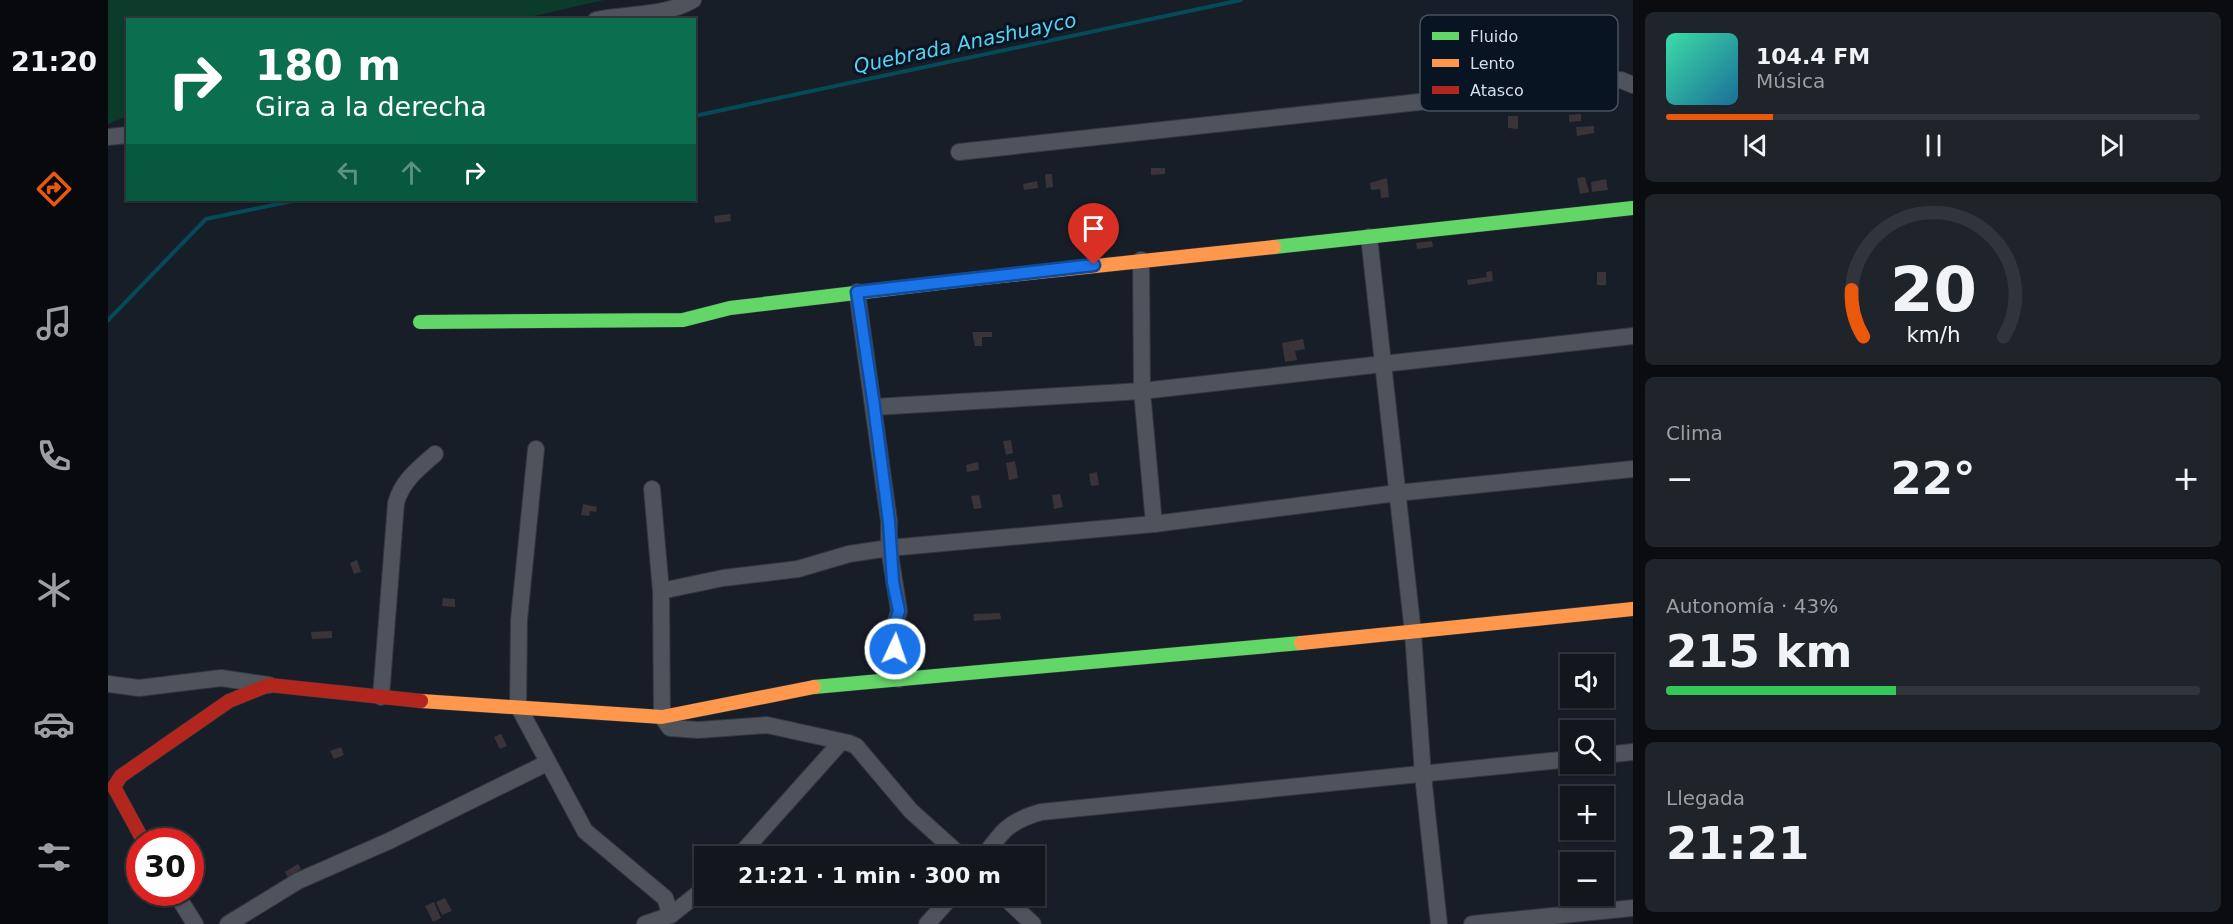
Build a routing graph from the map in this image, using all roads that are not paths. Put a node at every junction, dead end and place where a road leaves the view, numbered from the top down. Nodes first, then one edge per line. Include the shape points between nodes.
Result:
1 (693, 0) edge
2 (611, 18) edge
3 (1618, 80) edge
4 (1633, 85) edge
5 (1420, 102) edge
6 (126, 135) edge
7 (108, 137) edge
8 (959, 152) dead end
9 (1633, 208) edge
10 (1369, 237) junction
11 (1141, 260) junction
12 (857, 292) junction
13 (420, 322) dead end
14 (1633, 336) edge
15 (1383, 362) junction
16 (1142, 391) junction
17 (874, 406) junction
18 (536, 449) dead end
19 (435, 454) dead end
20 (1633, 469) edge
21 (652, 489) dead end
22 (1397, 493) junction
23 (1154, 524) junction
24 (889, 548) junction
25 (661, 591) junction
26 (1633, 609) edge
27 (1413, 633) junction
28 (899, 679) junction
29 (108, 684) edge
30 (268, 685) junction
31 (381, 697) junction
32 (518, 706) junction
33 (662, 717) junction
34 (841, 742) junction
35 (1633, 752) edge
36 (1614, 754) edge
37 (1560, 760) edge
38 (547, 763) junction
39 (1423, 775) junction
40 (136, 828) edge
41 (748, 846) edge
42 (950, 846) edge
43 (991, 846) edge
44 (694, 897) edge
45 (184, 906) edge
46 (943, 906) edge
47 (1014, 906) edge
48 (1633, 908) edge
49 (671, 915) junction
50 (195, 924) edge
51 (228, 924) edge
52 (645, 924) edge
53 (927, 924) edge
54 (1033, 924) edge
55 (1439, 924) edge
56 (1472, 924) edge

1 - 2 street via 680,8
3 - 4 street
5 - 8 street
6 - 7 street
9 - 10 street
10 - 11 street
10 - 15 street
11 - 12 street
11 - 16 street
12 - 13 street via 730,308 683,320
12 - 17 street
14 - 15 street
15 - 16 street
15 - 22 street
16 - 17 street
16 - 23 street
17 - 24 street
18 - 32 street via 519,620
19 - 31 street via 409,477 396,503
20 - 22 street
21 - 25 street
22 - 23 street
22 - 27 street
23 - 24 street
24 - 25 street via 849,554 798,569 723,578
24 - 28 street via 899,611 894,627
25 - 33 street
26 - 27 street
27 - 28 street
27 - 39 street
28 - 33 street via 806,688
29 - 30 street via 139,688 221,678
30 - 31 street
30 - 40 street via 229,701 122,776 114,787
31 - 32 street
32 - 33 street
32 - 38 street
33 - 34 street via 670,728 767,725
34 - 41 street
34 - 42 street via 856,746 911,811
35 - 36 street
37 - 39 street
38 - 49 street via 585,831 665,898
38 - 51 street via 389,842 297,881
39 - 43 street via 1041,812 1004,828
39 - 55 street
44 - 49 street
45 - 50 street
46 - 53 street
47 - 54 street
48 - 56 street
49 - 52 street

